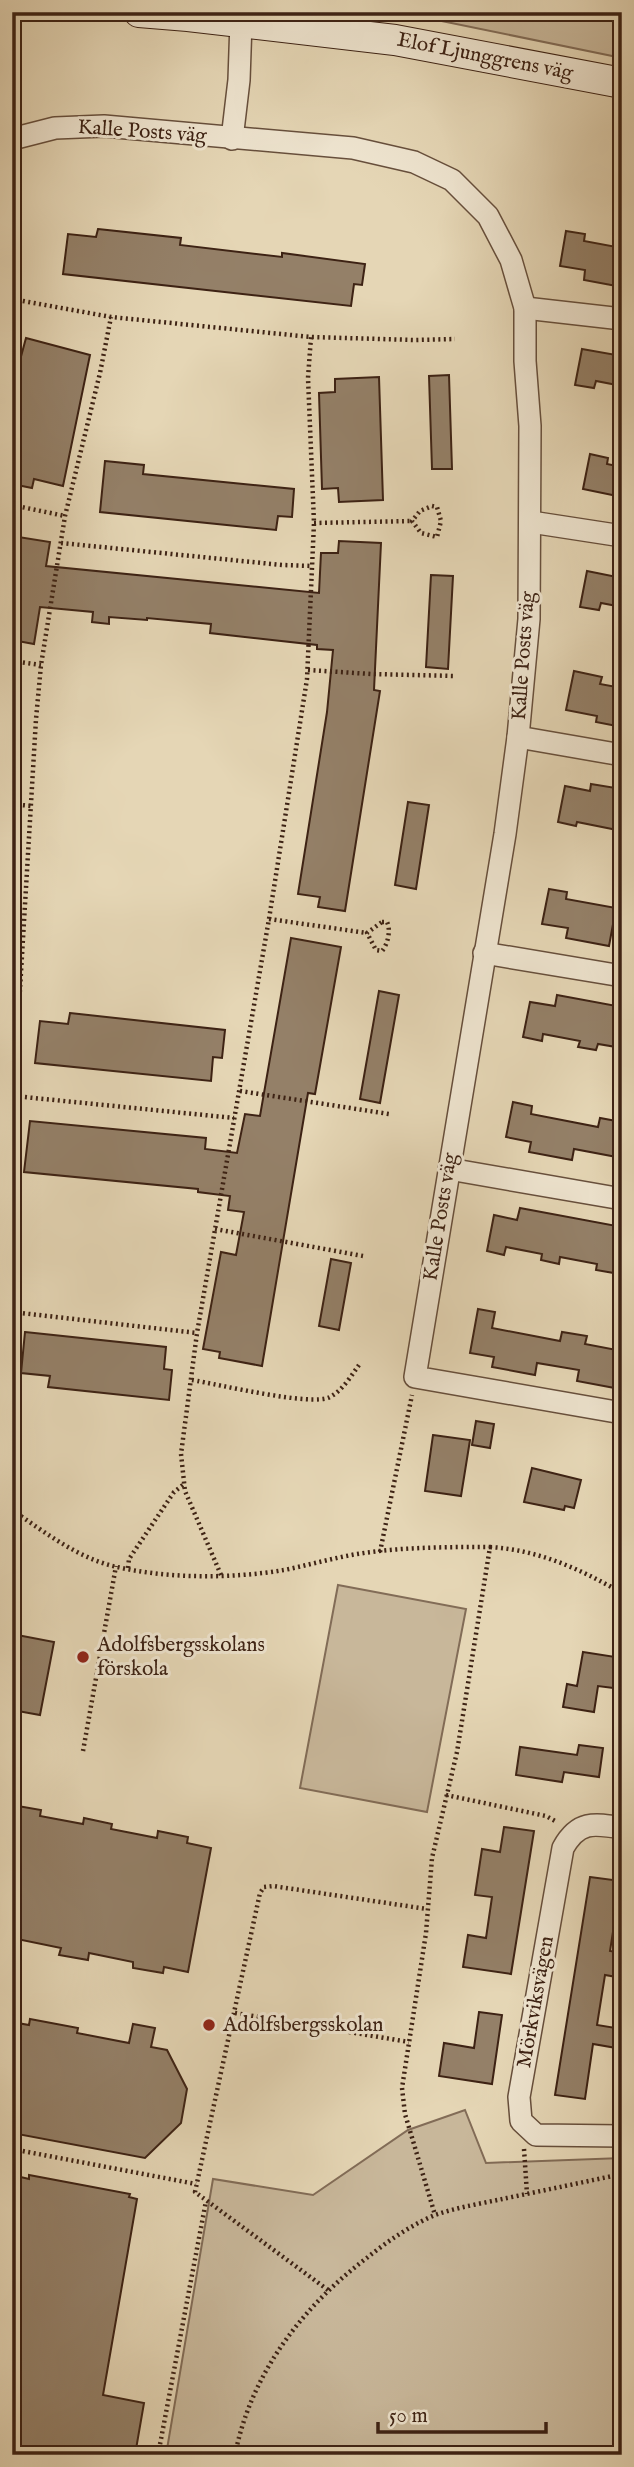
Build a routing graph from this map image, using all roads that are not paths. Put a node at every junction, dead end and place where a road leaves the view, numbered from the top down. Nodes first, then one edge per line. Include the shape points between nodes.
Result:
1 (139, 12) edge
2 (241, 22) junction
3 (622, 83) edge
4 (12, 139) edge
5 (232, 139) junction
6 (525, 309) junction
7 (622, 319) edge
8 (531, 523) junction
9 (622, 536) edge
10 (518, 737) junction
11 (622, 755) edge
12 (484, 953) junction
13 (622, 976) edge
14 (449, 1169) junction
15 (622, 1199) edge
16 (622, 1413) edge
17 (622, 1828) edge
18 (622, 2136) edge

1 - 2 street, Elof Ljunggrens väg
2 - 3 street, Elof Ljunggrens väg via 395,40
2 - 5 street, Kalle Posts väg
4 - 5 street, Kalle Posts väg via 87,126
5 - 6 street, Kalle Posts väg via 354,148 414,162 452,180 488,216 511,260
6 - 7 street
6 - 8 street, Kalle Posts väg
8 - 9 street
8 - 10 street, Kalle Posts väg via 529,619
10 - 11 street
10 - 12 street, Kalle Posts väg
12 - 13 street
12 - 14 street, Kalle Posts väg
14 - 15 street
14 - 16 street, Kalle Posts väg via 415,1377
17 - 18 street, Mörkviksvägen via 585,1826 571,1833 563,1848 519,2097 521,2121 536,2135

